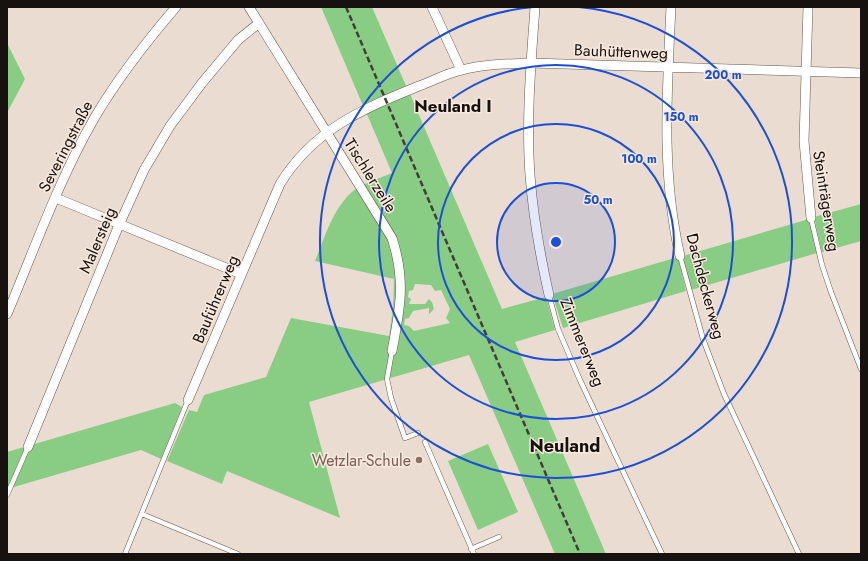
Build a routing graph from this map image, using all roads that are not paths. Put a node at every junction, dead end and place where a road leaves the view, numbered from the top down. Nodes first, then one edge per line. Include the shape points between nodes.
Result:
1 (176, 7) edge
2 (249, 7) edge
3 (432, 7) edge
4 (535, 7) edge
5 (671, 7) edge
6 (808, 7) edge
7 (259, 23) junction
8 (531, 63) junction
9 (668, 67) junction
10 (461, 70) junction
11 (806, 71) junction
12 (861, 73) edge
13 (386, 100) joint
14 (326, 132) junction
15 (56, 198) junction
16 (811, 218) joint
17 (119, 225) junction
18 (680, 256) joint
19 (241, 274) junction
20 (549, 295) joint
21 (7, 314) edge
22 (392, 351) joint
23 (861, 369) edge
24 (188, 400) joint
25 (418, 433) dead end
26 (425, 442) dead end
27 (28, 447) joint
28 (7, 495) edge
29 (142, 514) junction
30 (499, 537) dead end
31 (471, 549) junction
32 (125, 554) edge
33 (238, 554) edge
34 (474, 554) edge
35 (662, 554) edge
36 (799, 554) edge

1 - 15 street, Severingstraße via 149,38 107,98 73,160
2 - 7 street, Tischlerzeile
3 - 10 street
4 - 8 street, Zimmererweg
5 - 9 street, Dachdeckerweg
6 - 11 street, Steinträgerweg
7 - 14 street, Tischlerzeile
7 - 17 street, Malersteig via 238,40 170,126 144,170
8 - 9 street, Bauhüttenweg
8 - 10 street, Bauhüttenweg
8 - 20 street, Zimmererweg via 530,173 538,242
9 - 11 street, Bauhüttenweg
9 - 18 street, Dachdeckerweg via 666,156
10 - 13 street, Bauhüttenweg
11 - 12 street, Bauhüttenweg
11 - 16 street, Steinträgerweg via 804,141
13 - 14 street, Bauführerweg
14 - 19 street, Bauführerweg via 294,164 280,184
14 - 22 street, Tischlerzeile via 383,222 398,256 402,289
15 - 17 street
15 - 21 street, Severingstraße
16 - 23 lane, Steinträgerweg via 826,278
17 - 19 street
17 - 27 street, Malersteig
18 - 36 lane, Dachdeckerweg via 703,339 724,394
19 - 24 street, Bauführerweg
20 - 35 lane, Zimmererweg via 558,329 580,380
22 - 25 lane, Tischlerzeile via 388,379 391,398 405,438
24 - 29 lane, Bauführerweg
26 - 31 lane
27 - 28 lane, Malersteig
29 - 32 lane, Bauführerweg
29 - 33 lane
30 - 31 lane
31 - 34 lane

